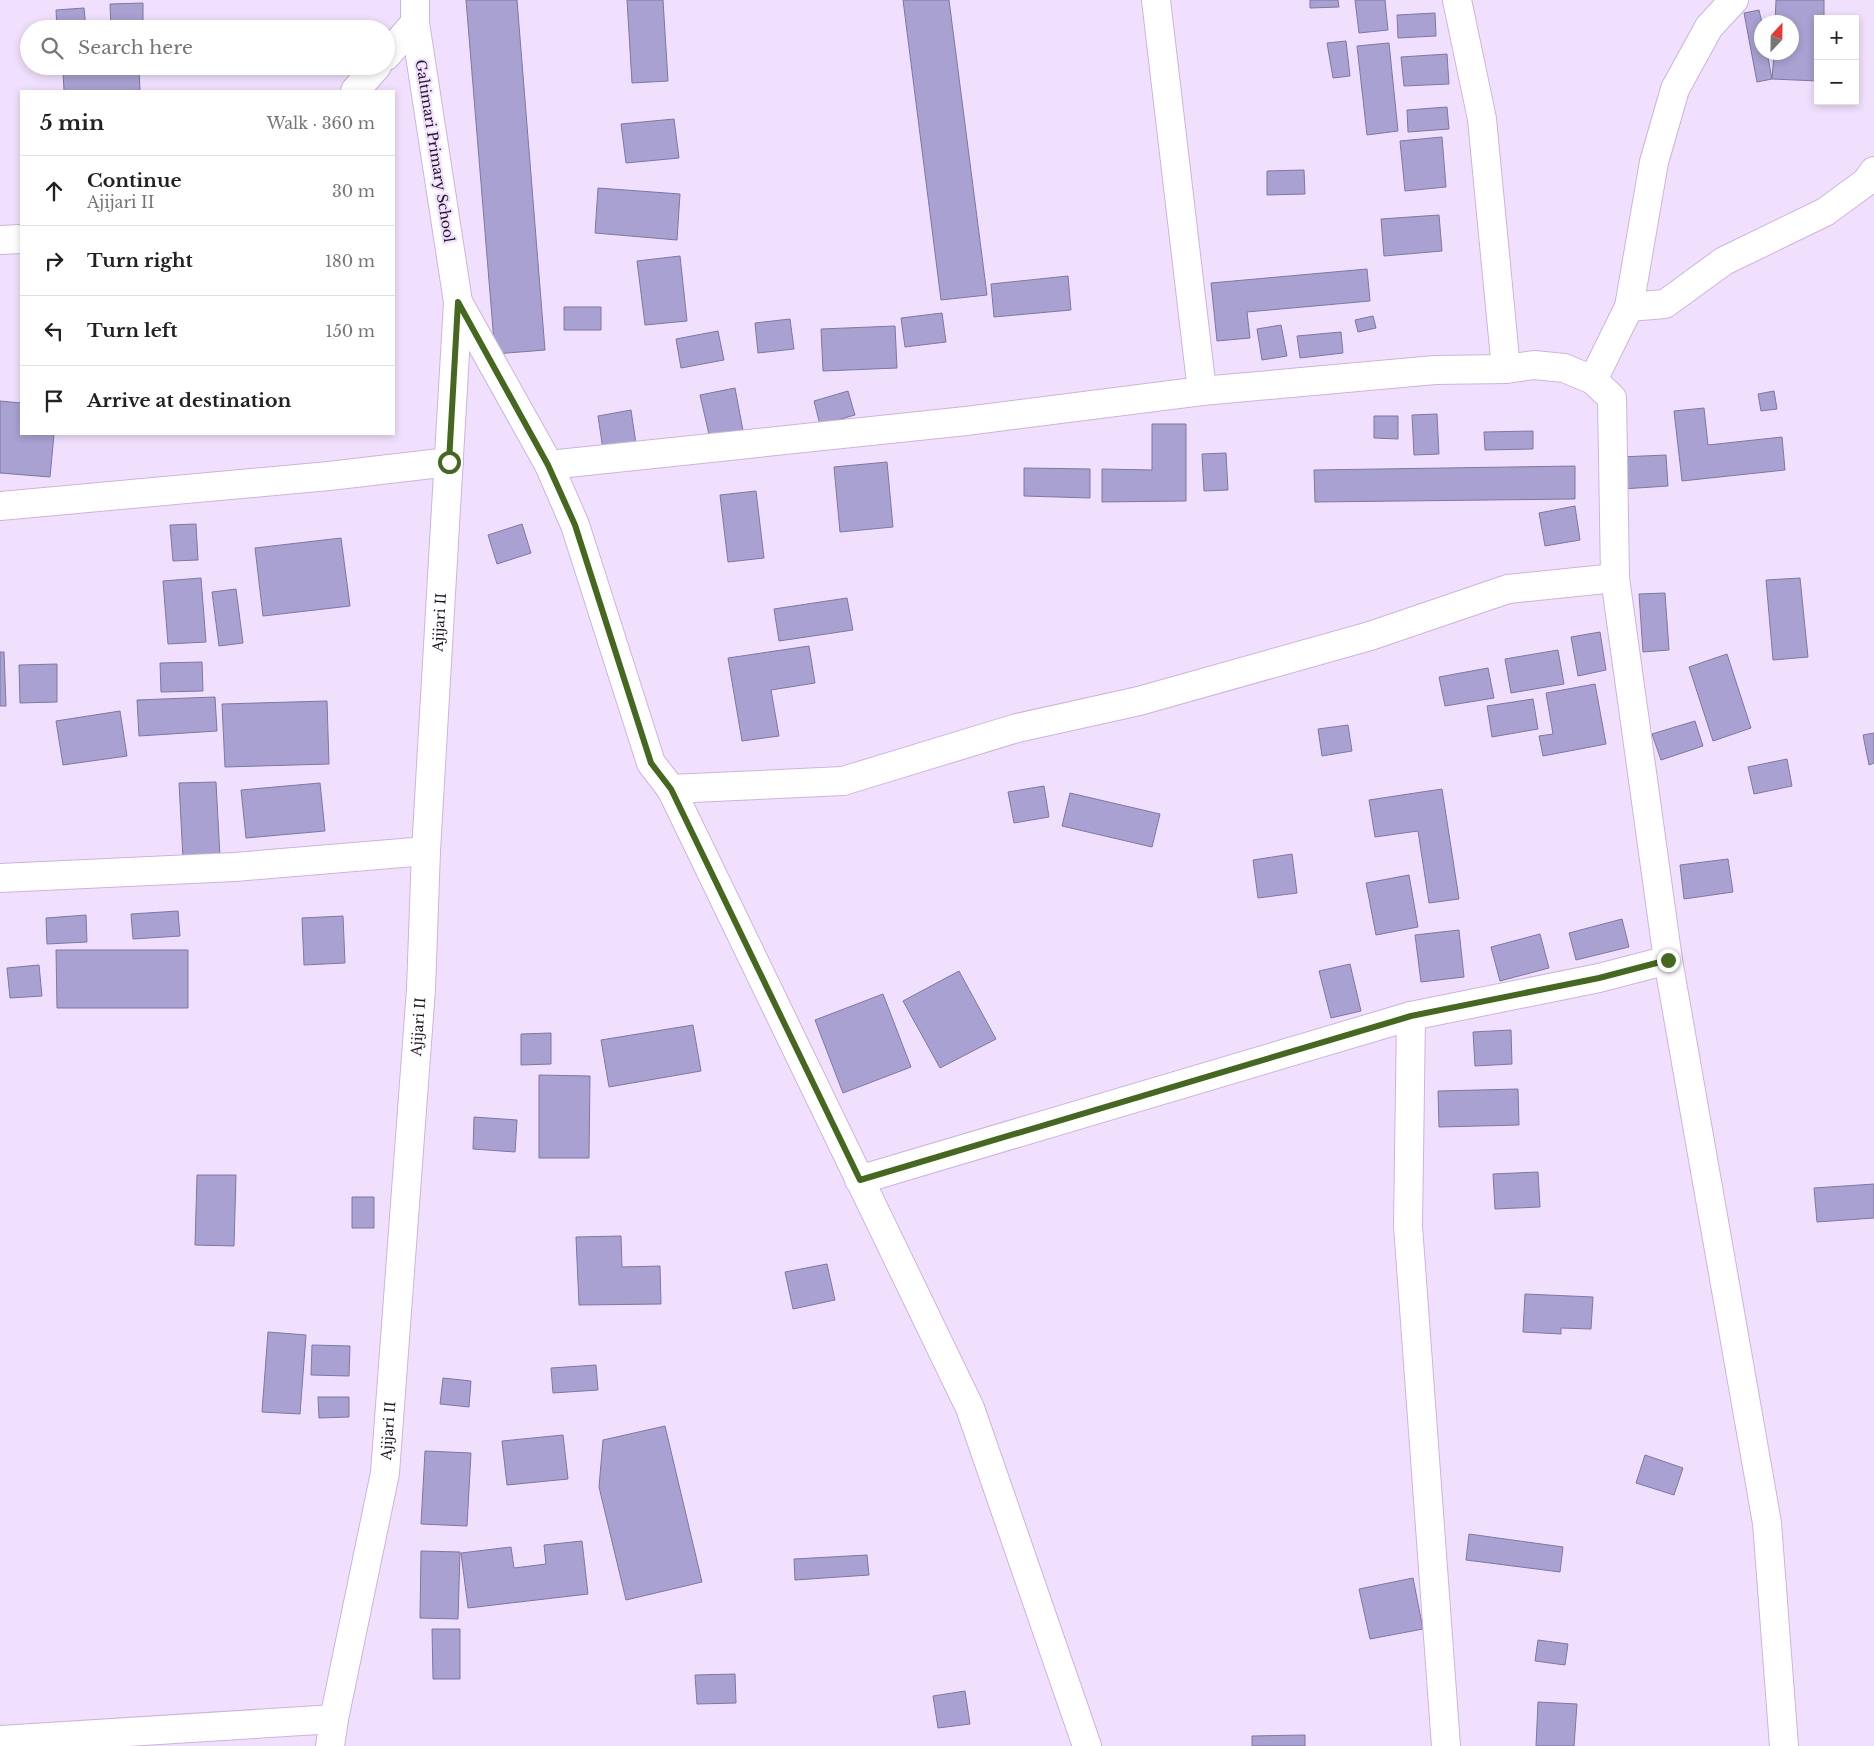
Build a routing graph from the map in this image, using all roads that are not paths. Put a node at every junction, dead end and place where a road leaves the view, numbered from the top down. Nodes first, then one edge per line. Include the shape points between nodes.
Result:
1 (1156, 0) edge
2 (1457, 0) edge
3 (1734, 0) edge
4 (415, 12) edge
5 (395, 42) edge
6 (369, 75) edge
7 (356, 90) edge
8 (1874, 171) edge
9 (20, 239) edge
10 (0, 240) edge
11 (458, 302) junction
12 (1629, 307) junction
13 (1506, 369) junction
14 (1593, 380) junction
15 (1202, 391) junction
16 (449, 462) junction
17 (548, 465) junction
18 (0, 506) edge
19 (1615, 578) junction
20 (671, 789) junction
21 (426, 852) junction
22 (0, 878) edge
23 (1668, 960) junction
24 (1411, 1016) junction
25 (860, 1180) junction
26 (334, 1718) junction
27 (0, 1740) edge
28 (330, 1746) edge
29 (1087, 1746) edge
30 (1446, 1746) edge
31 (1784, 1746) edge

1 - 15 street
2 - 13 street via 1482,119
3 - 12 street via 1708,27 1675,89 1654,162
4 - 5 street
4 - 11 street, Galtimari Primary School
6 - 7 street
8 - 12 street via 1866,182 1825,212 1724,261 1665,304
9 - 10 street
11 - 16 street, Ajijari II
11 - 17 street
12 - 14 street
13 - 14 street via 1534,365 1564,368
13 - 15 street via 1435,370
14 - 19 street via 1612,398
15 - 17 street via 966,421
16 - 18 street
16 - 21 street, Ajijari II
17 - 20 street via 575,525 651,763
19 - 20 street via 1508,589 1370,636 1138,701 1017,728 843,781
19 - 23 street
20 - 25 street
21 - 22 street via 235,867
21 - 26 street, Ajijari II via 421,989 385,1473
23 - 24 street via 1599,978
23 - 31 street via 1767,1523
24 - 25 street
24 - 30 street via 1408,1226
25 - 29 street via 970,1408
26 - 27 street
26 - 28 street, Ajijari II

